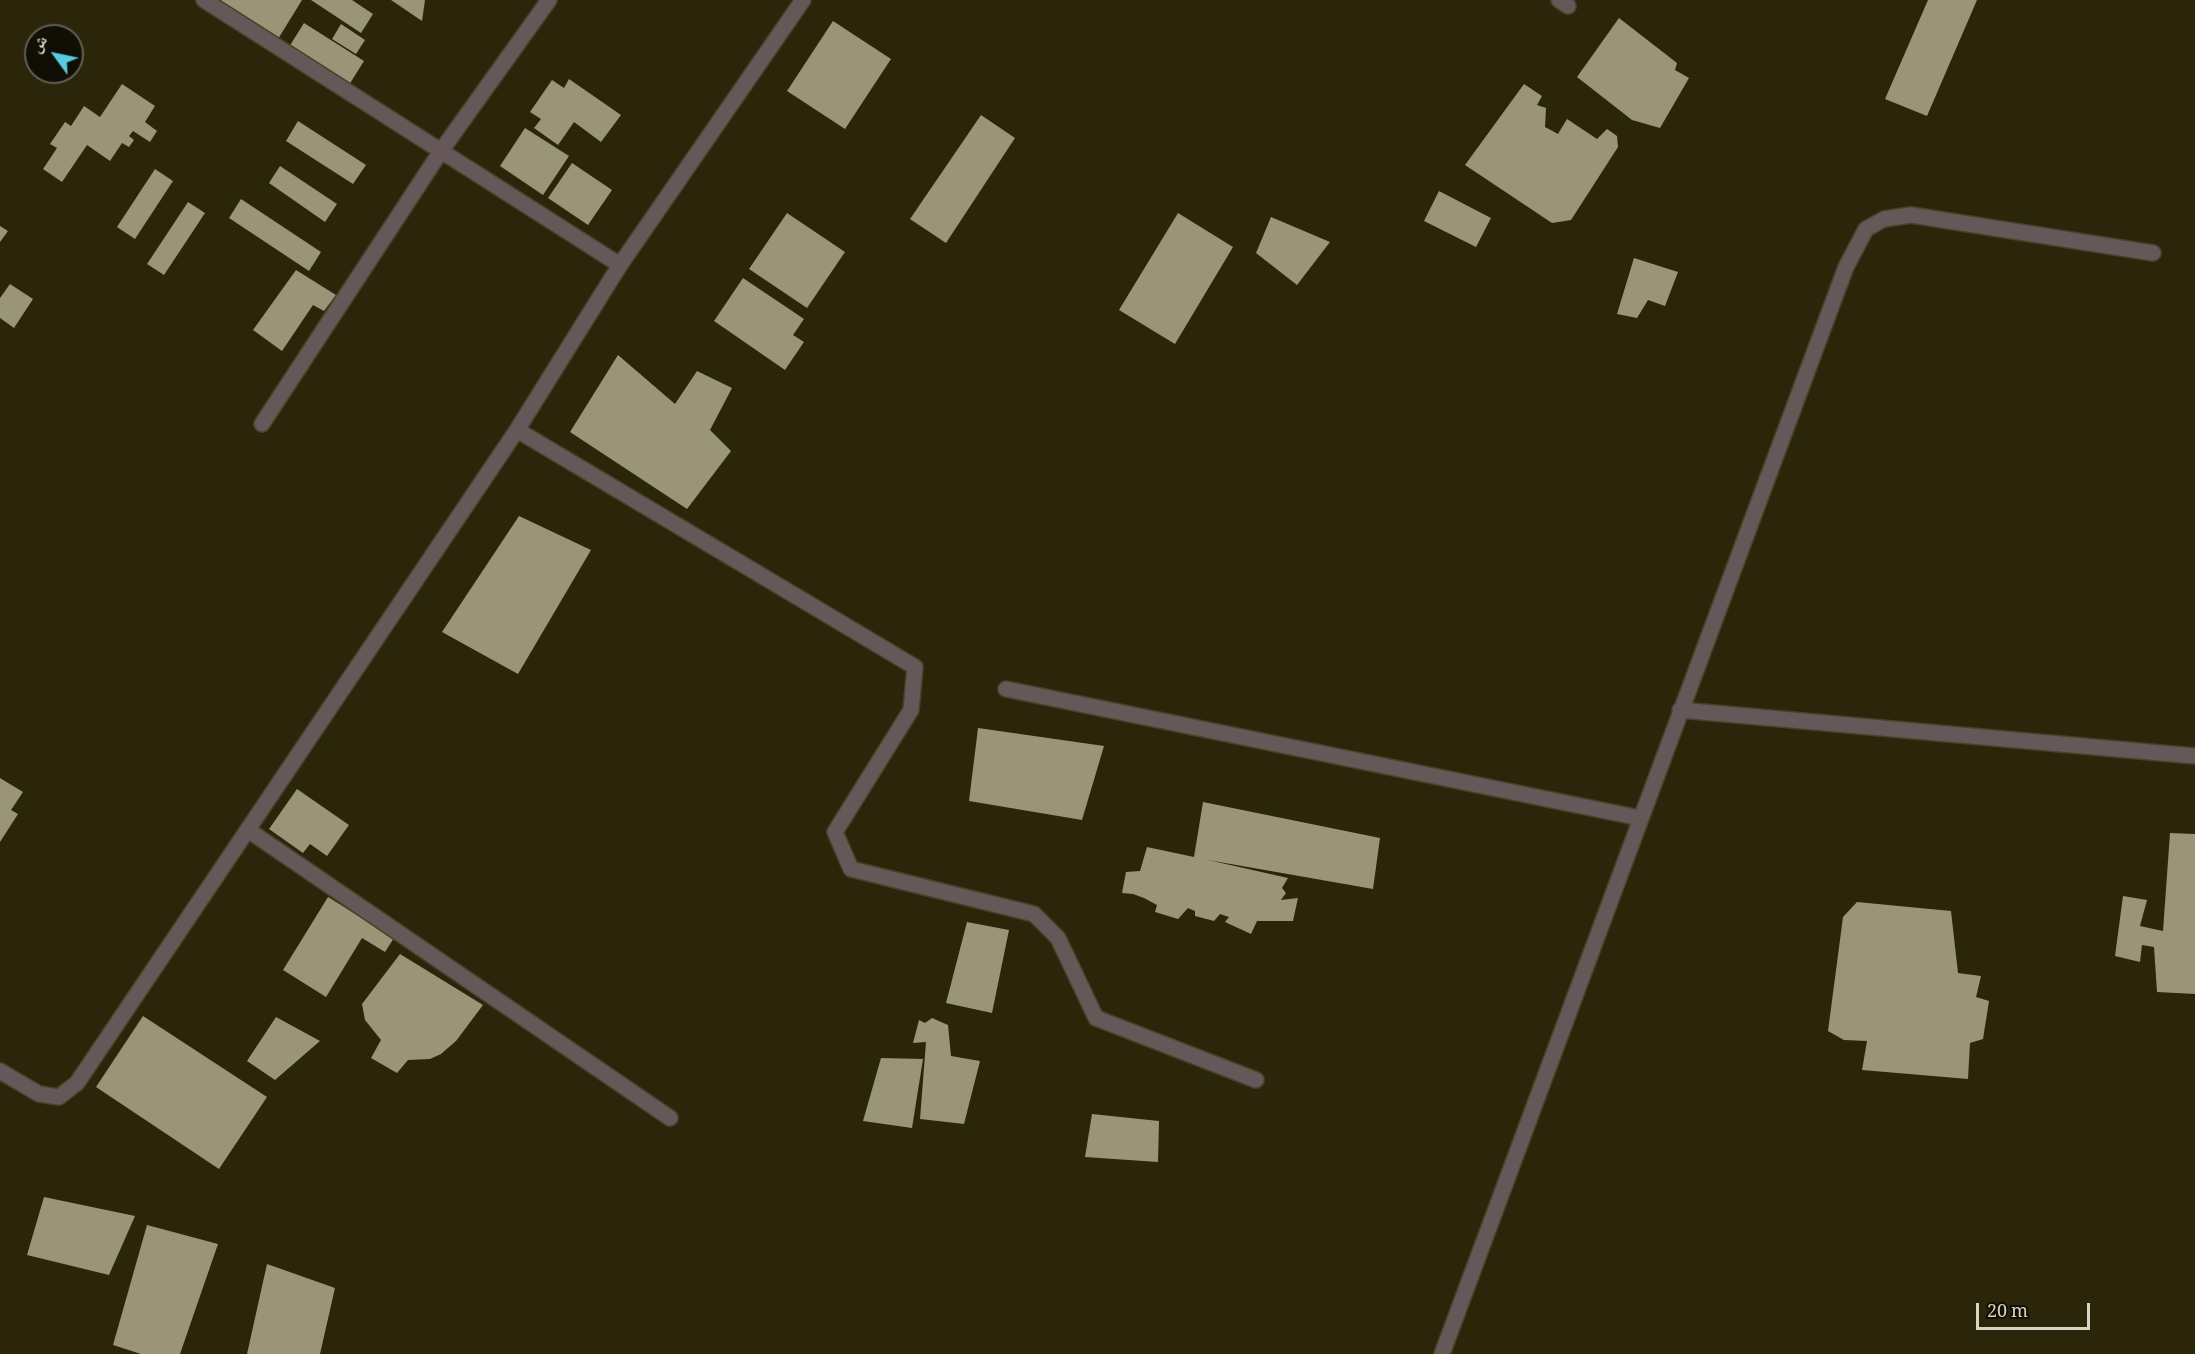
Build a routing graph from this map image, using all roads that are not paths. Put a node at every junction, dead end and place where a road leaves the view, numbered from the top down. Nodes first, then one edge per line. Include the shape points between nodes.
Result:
1 (204, 0) edge
2 (549, 0) edge
3 (803, 0) edge
4 (441, 152) junction
5 (2154, 253) dead end
6 (620, 265) junction
7 (262, 424) dead end
8 (517, 430) junction
9 (1006, 689) dead end
10 (1680, 710) junction
11 (2195, 756) edge
12 (1640, 818) junction
13 (248, 830) junction
14 (0, 1071) edge
15 (1256, 1080) dead end
16 (669, 1118) dead end
17 (1442, 1354) edge

1 - 4 street
2 - 4 street
3 - 6 street
4 - 6 street
4 - 7 street
5 - 10 street via 1911,215 1884,219 1866,229 1846,267
6 - 8 street
8 - 13 street
8 - 15 street via 915,667 911,710 835,832 851,869 1035,914 1058,938 1096,1018
9 - 12 street
10 - 11 street
10 - 12 street
12 - 17 street
13 - 14 street via 77,1083 59,1097 39,1094
13 - 16 street

